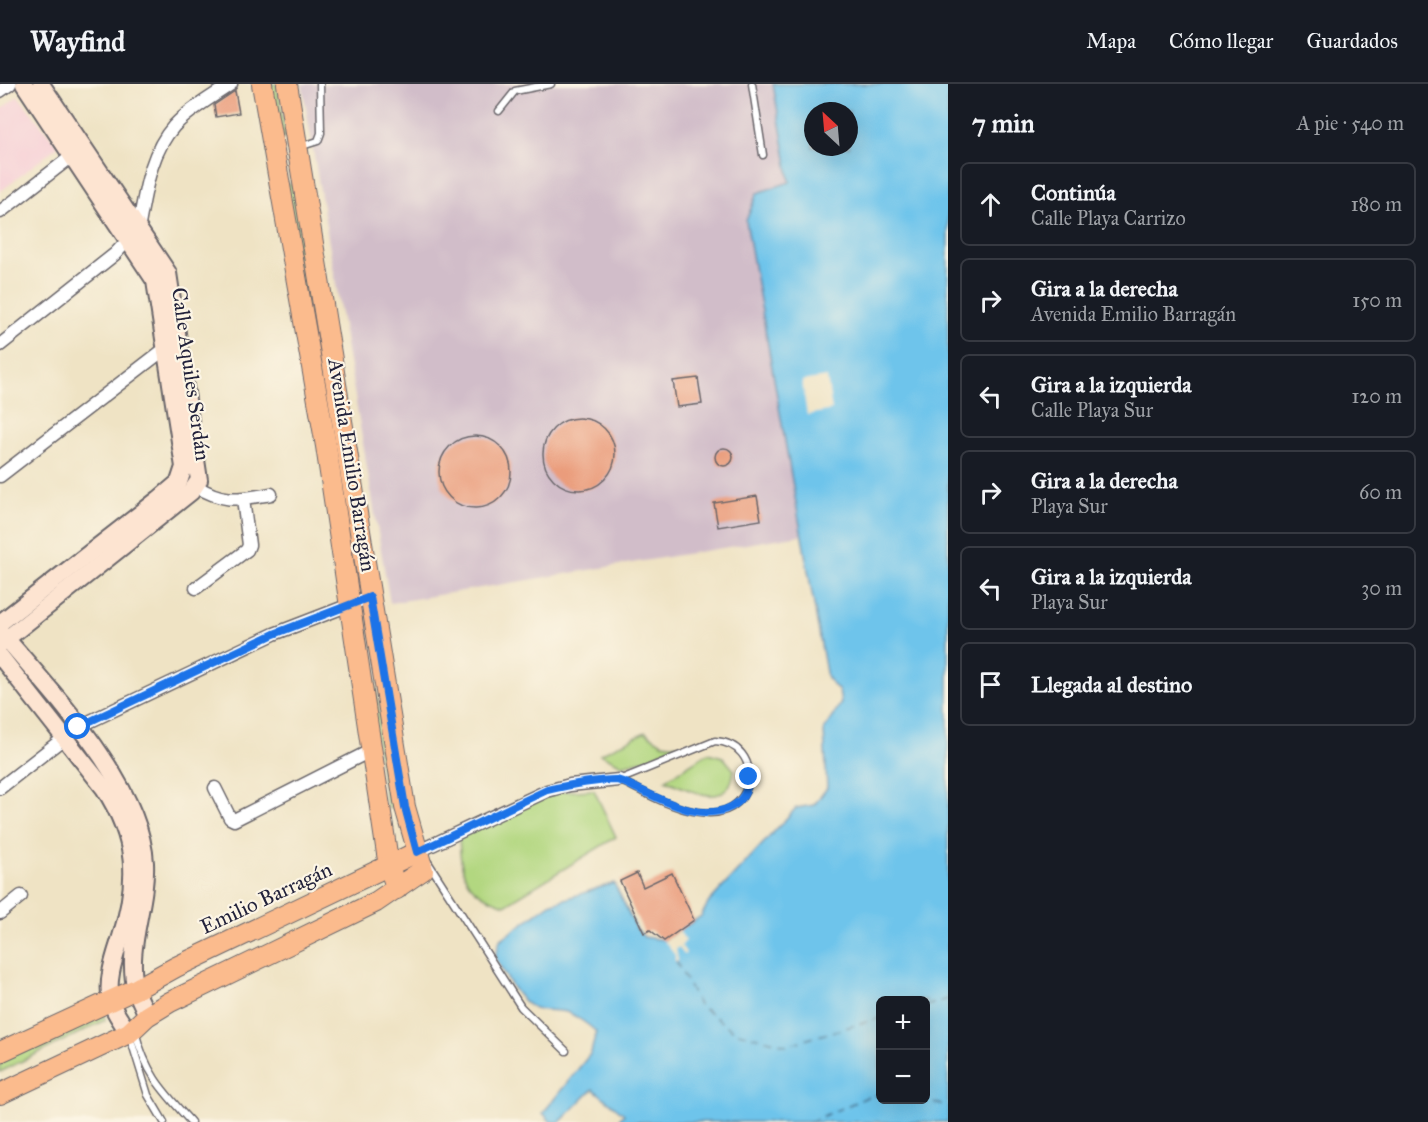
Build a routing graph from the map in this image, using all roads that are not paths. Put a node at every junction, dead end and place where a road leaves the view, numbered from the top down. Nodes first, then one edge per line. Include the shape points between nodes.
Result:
1 (9, 84) edge
2 (24, 84) edge
3 (41, 84) edge
4 (231, 84) edge
5 (262, 84) edge
6 (287, 84) edge
7 (320, 84) edge
8 (551, 84) edge
9 (752, 84) edge
10 (0, 91) edge
11 (49, 110) junction
12 (499, 111) dead end
13 (298, 153) junction
14 (763, 155) dead end
15 (72, 156) junction
16 (276, 163) junction
17 (0, 212) edge
18 (133, 235) junction
19 (166, 302) junction
20 (0, 345) edge
21 (166, 348) junction
22 (0, 476) edge
23 (196, 486) junction
24 (271, 494) dead end
25 (243, 499) junction
26 (196, 588) dead end
27 (370, 597) junction
28 (350, 602) junction
29 (2, 634) edge
30 (0, 657) edge
31 (71, 732) junction
32 (372, 750) junction
33 (619, 780) junction
34 (0, 788) edge
35 (215, 788) dead end
36 (422, 861) junction
37 (389, 867) junction
38 (398, 889) junction
39 (21, 896) dead end
40 (0, 913) edge
41 (136, 989) junction
42 (111, 1001) junction
43 (136, 1026) junction
44 (566, 1051) dead end
45 (0, 1052) edge
46 (0, 1094) edge
47 (164, 1122) edge
48 (191, 1122) edge

1 - 10 street
2 - 11 street, Calle Aquiles Serdán
3 - 11 street, Calle Aquiles Serdán
4 - 18 street via 175,125 161,144
5 - 16 main road, Avenida Emilio Barragán
6 - 13 main road, Avenida Emilio Barragán
7 - 13 lane via 321,133 318,141
8 - 12 lane via 514,91
9 - 14 lane
11 - 15 street, Calle Aquiles Serdán
11 - 18 street, Calle Aquiles Serdán
13 - 16 main road
13 - 27 main road, Avenida Emilio Barragán
15 - 17 street
15 - 18 street, Calle Aquiles Serdán
16 - 28 main road, Avenida Emilio Barragán
18 - 19 street, Calle Aquiles Serdán
18 - 20 street via 115,254
19 - 21 street, Calle Aquiles Serdán
19 - 23 street, Calle Aquiles Serdán via 199,467
21 - 22 street
21 - 29 street, Calle Aquiles Serdán via 184,467 179,482
23 - 25 street, Calle Aquiles Serdán via 216,498
23 - 29 street, Calle Aquiles Serdán
24 - 25 street, Calle Aquiles Serdán
25 - 26 street via 248,550
27 - 28 street
27 - 36 main road, Avenida Emilio Barragán via 405,807
28 - 31 street via 274,634
28 - 32 main road, Avenida Emilio Barragán
29 - 31 street
30 - 31 street
31 - 34 street
31 - 41 street via 130,804 141,835 145,879 134,952
31 - 42 street via 118,809 131,851 132,888 111,972
32 - 35 street via 234,820
32 - 37 main road, Avenida Emilio Barragán
33 - 33 lane via 685,808 709,813 740,800 749,777 745,760 736,748 714,741
33 - 36 street via 547,790 438,843
36 - 37 main road, Emilio Barragán
36 - 38 main road
36 - 44 lane via 522,1007
37 - 38 main road, Avenida Emilio Barragán
37 - 41 main road, Emilio Barragán
38 - 43 main road via 170,1002
39 - 40 street
41 - 42 main road, Emilio Barragán
41 - 43 street
42 - 43 street
42 - 45 main road, Emilio Barragán
43 - 46 main road
43 - 47 lane via 148,1095
43 - 48 lane via 142,1061 160,1089

